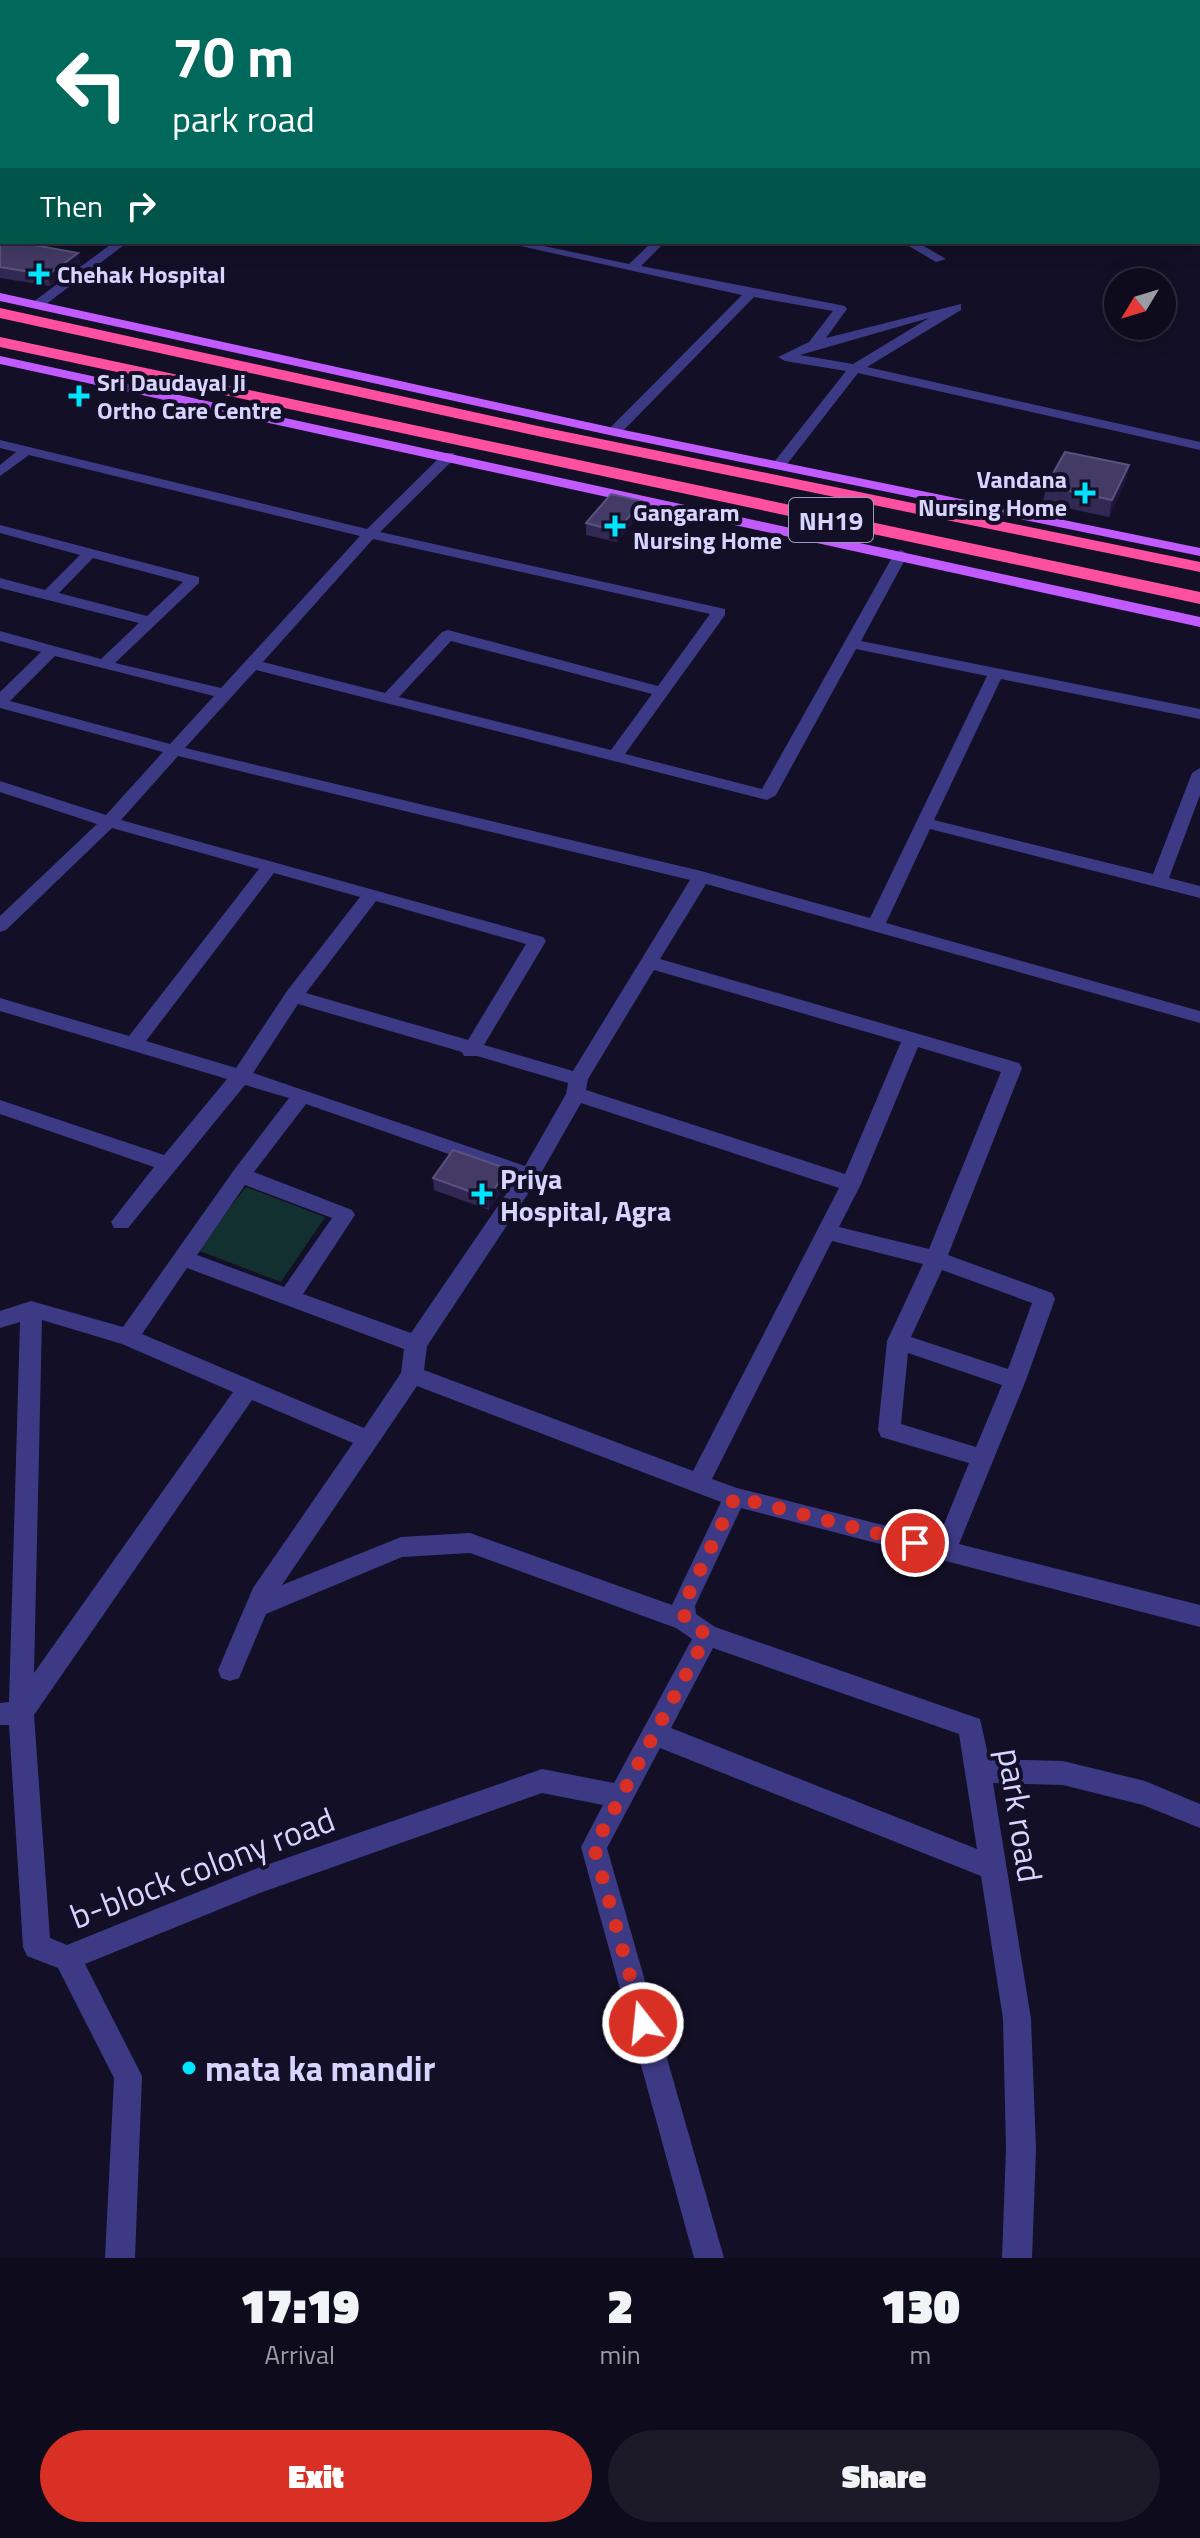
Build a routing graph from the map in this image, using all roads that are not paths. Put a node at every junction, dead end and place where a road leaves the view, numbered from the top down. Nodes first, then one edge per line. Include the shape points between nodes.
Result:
1 (119, 244) edge
2 (527, 244) edge
3 (657, 244) edge
4 (912, 244) edge
5 (556, 247) edge
6 (940, 259) dead end
7 (632, 268) junction
8 (751, 293) junction
9 (0, 297) edge
10 (37, 305) junction
11 (0, 313) edge
12 (0, 342) edge
13 (814, 345) junction
14 (0, 360) edge
15 (855, 368) junction
16 (614, 432) junction
17 (0, 444) edge
18 (1200, 446) edge
19 (456, 449) junction
20 (27, 450) junction
21 (779, 465) junction
22 (0, 472) edge
23 (0, 529) edge
24 (16, 534) junction
25 (370, 534) junction
26 (0, 548) edge
27 (1200, 552) edge
28 (90, 553) junction
29 (901, 554) junction
30 (1200, 567) edge
31 (0, 583) edge
32 (50, 594) junction
33 (1200, 598) edge
34 (150, 621) junction
35 (1200, 622) edge
36 (0, 636) edge
37 (853, 644) junction
38 (52, 650) junction
39 (251, 664) junction
40 (104, 665) junction
41 (995, 675) junction
42 (662, 692) junction
43 (224, 694) junction
44 (388, 699) junction
45 (0, 702) edge
46 (1200, 714) edge
47 (173, 750) junction
48 (615, 756) junction
49 (1200, 773) edge
50 (0, 786) edge
51 (109, 822) junction
52 (926, 823) junction
53 (271, 865) junction
54 (701, 877) junction
55 (1159, 881) junction
56 (1200, 892) edge
57 (372, 894) junction
58 (2, 922) edge
59 (876, 924) junction
60 (649, 962) junction
61 (294, 996) junction
62 (0, 1004) edge
63 (1200, 1017) edge
64 (912, 1039) junction
65 (133, 1044) junction
66 (471, 1051) junction
67 (240, 1077) junction
68 (577, 1086) junction
69 (302, 1095) junction
70 (0, 1107) edge
71 (167, 1164) junction
72 (241, 1175) junction
73 (530, 1175) junction
74 (851, 1184) junction
75 (121, 1222) dead end
76 (827, 1232) junction
77 (183, 1258) junction
78 (936, 1259) junction
79 (289, 1297) junction
80 (31, 1309) junction
81 (0, 1320) edge
82 (128, 1337) junction
83 (898, 1341) junction
84 (416, 1344) junction
85 (412, 1375) junction
86 (1015, 1380) junction
87 (247, 1390) junction
88 (367, 1439) junction
89 (983, 1458) junction
90 (698, 1484) junction
91 (735, 1497) junction
92 (945, 1550) junction
93 (256, 1607) junction
94 (1200, 1616) edge
95 (696, 1627) junction
96 (230, 1670) dead end
97 (11, 1714) edge
98 (653, 1733) junction
99 (977, 1771) junction
100 (618, 1796) junction
101 (1200, 1816) edge
102 (993, 1868) junction
103 (67, 1958) junction
104 (120, 2258) edge
105 (709, 2258) edge
106 (1017, 2258) edge

1 - 10 street
2 - 5 street
3 - 7 street
4 - 6 street
5 - 7 street
7 - 8 street
8 - 13 street via 841,309
8 - 16 street
9 - 10 main road
10 - 16 main road
11 - 30 highway, NH19
12 - 19 highway, NH19
13 - 15 street via 785,357
13 - 15 street via 957,307
14 - 19 main road
15 - 18 street
15 - 21 street
16 - 21 main road
17 - 20 street
19 - 25 street
19 - 29 main road
19 - 33 highway, NH19
20 - 22 street
20 - 25 street
21 - 27 main road
23 - 24 street
24 - 26 street
24 - 28 street
25 - 39 street
25 - 42 street via 720,612
28 - 32 street
28 - 34 street via 194,580
29 - 35 main road
29 - 37 street
31 - 32 street
32 - 34 street
34 - 40 street
36 - 38 street
37 - 41 street
37 - 48 street via 767,795
38 - 40 street
38 - 45 street
39 - 43 street
39 - 44 street
40 - 43 street
41 - 46 street
41 - 52 street
42 - 44 street via 448,635
42 - 48 street
43 - 47 street
44 - 48 street
45 - 47 street
47 - 51 street
47 - 54 street
49 - 55 street
50 - 51 street
51 - 53 street
51 - 58 street
52 - 55 street
52 - 59 street
53 - 57 street
53 - 65 street
54 - 59 street
54 - 60 street
55 - 56 street
57 - 61 street
57 - 66 street via 537,941
59 - 63 street
60 - 64 street
60 - 68 street
61 - 66 street
61 - 67 street
62 - 65 street
64 - 74 street
64 - 78 street via 1012,1068
65 - 67 street
66 - 68 street
67 - 69 street
67 - 71 street
68 - 73 street
68 - 74 street
69 - 72 street
69 - 73 street
70 - 71 street
71 - 75 street
72 - 77 street
72 - 79 street via 345,1215
73 - 84 street
74 - 76 street
76 - 78 street
76 - 90 street
77 - 79 street
77 - 82 street
78 - 83 street
78 - 86 street via 1044,1299
79 - 84 street
80 - 81 street
80 - 82 street
80 - 97 street
82 - 87 street
83 - 86 street
83 - 89 street via 889,1430
84 - 85 street
85 - 88 street
85 - 90 street
86 - 89 street
87 - 88 street
87 - 97 street
88 - 93 street
89 - 92 street
90 - 91 street
91 - 92 street
91 - 95 street via 683,1606
92 - 94 street
93 - 95 street via 401,1547 470,1543
93 - 96 street
95 - 98 street
95 - 99 street, park road via 971,1727
97 - 103 street via 37,1947
98 - 100 street
98 - 102 street
99 - 101 street via 1063,1773 1145,1793
99 - 102 street, park road
100 - 103 street, b-block colony road via 542,1781 255,1882
100 - 105 street via 594,1847
102 - 106 street, park road via 1017,2019
103 - 104 street, b-block colony road via 128,2076

